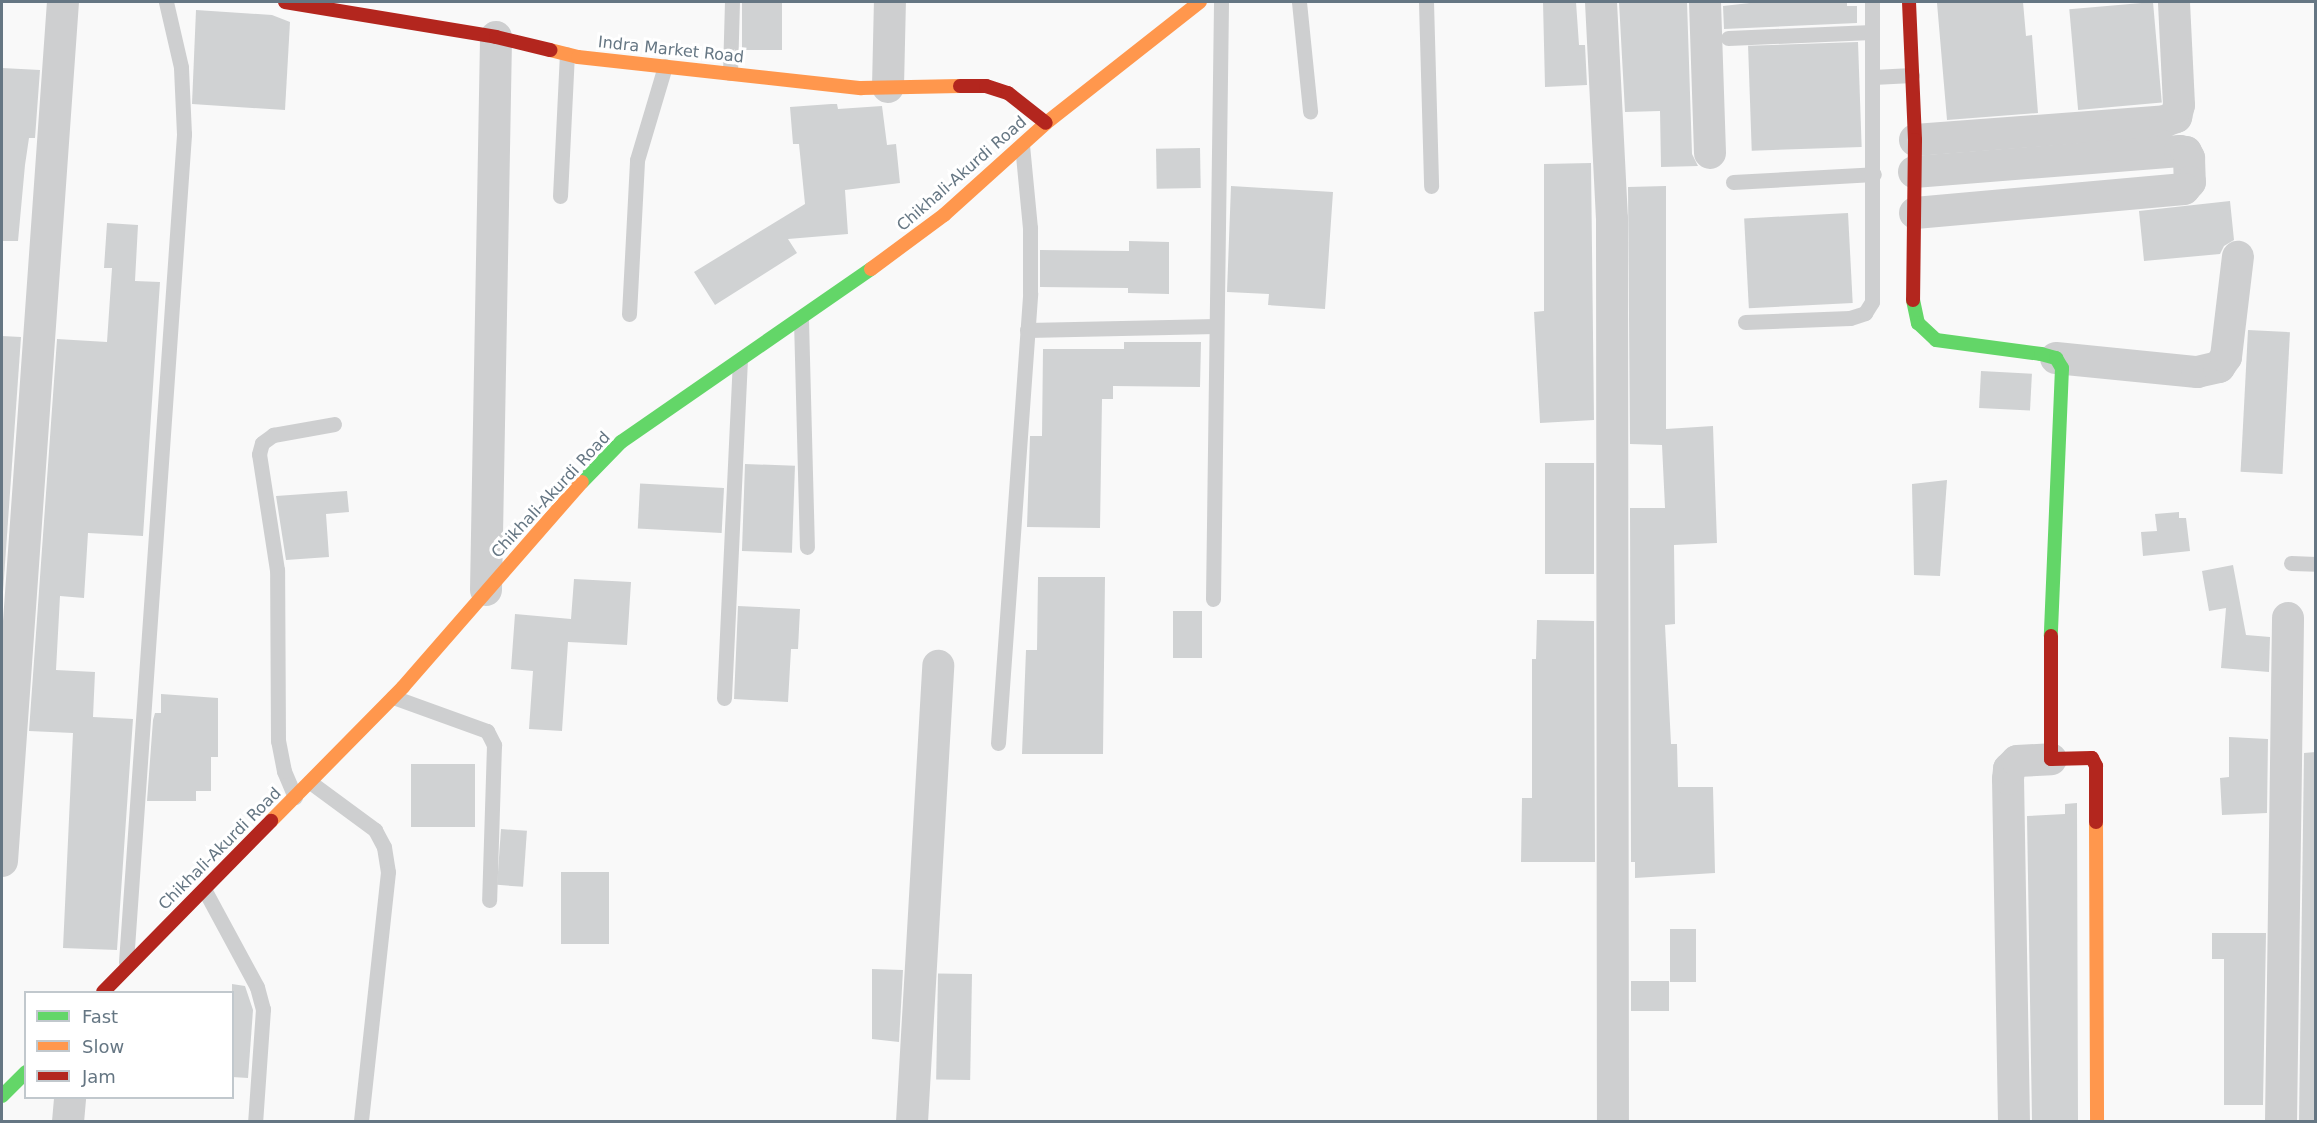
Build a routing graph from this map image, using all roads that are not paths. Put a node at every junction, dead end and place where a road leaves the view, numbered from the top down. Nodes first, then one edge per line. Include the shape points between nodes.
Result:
1 (63, 2) edge
2 (166, 2) edge
3 (285, 2) edge
4 (732, 2) edge
5 (890, 2) edge
6 (1200, 2) edge
7 (1221, 2) edge
8 (1299, 2) edge
9 (1426, 2) edge
10 (1601, 2) edge
11 (1705, 2) edge
12 (1872, 2) edge
13 (1909, 2) edge
14 (2174, 2) edge
15 (1872, 32) junction
16 (496, 37) junction
17 (1728, 38) dead end
18 (567, 54) junction
19 (665, 66) junction
20 (730, 73) junction
21 (1912, 75) junction
22 (1873, 77) junction
23 (888, 87) junction
24 (1310, 111) dead end
25 (1046, 123) junction
26 (1915, 140) junction
27 (1022, 145) junction
28 (1710, 153) dead end
29 (1914, 172) junction
30 (1874, 174) junction
31 (1733, 182) dead end
32 (1431, 186) dead end
33 (560, 196) dead end
34 (1915, 213) junction
35 (2238, 257) dead end
36 (629, 314) dead end
37 (801, 320) junction
38 (1745, 322) dead end
39 (1216, 326) junction
40 (1027, 330) junction
41 (2056, 358) junction
42 (741, 361) junction
43 (334, 424) dead end
44 (807, 547) dead end
45 (2291, 563) dead end
46 (2316, 564) edge
47 (486, 590) junction
48 (1213, 598) dead end
49 (2288, 618) dead end
50 (938, 666) dead end
51 (393, 698) junction
52 (724, 698) dead end
53 (998, 743) dead end
54 (2050, 759) junction
55 (310, 782) junction
56 (295, 797) junction
57 (2, 861) edge
58 (204, 889) junction
59 (489, 900) dead end
60 (126, 968) junction
61 (105, 991) edge
62 (24, 1074) edge
63 (2, 1096) edge
64 (70, 1099) edge
65 (68, 1122) edge
66 (255, 1122) edge
67 (361, 1122) edge
68 (912, 1122) edge
69 (1614, 1122) edge
70 (2014, 1122) edge
71 (2097, 1122) edge
72 (2281, 1122) edge

1 - 57 street
2 - 60 lane via 181,67 184,134
3 - 16 street, Indra Market Road
4 - 20 lane
5 - 23 street
6 - 25 street, Chikhali-Akurdi Road
7 - 39 lane
8 - 24 lane
9 - 32 lane
10 - 69 street via 1612,219
11 - 28 street
12 - 15 lane
13 - 21 street
14 - 26 street via 2179,105 2176,117 2165,121
15 - 17 lane
15 - 22 lane
16 - 18 street, Indra Market Road
16 - 47 street
18 - 19 street, Indra Market Road
18 - 33 lane
19 - 20 street, Indra Market Road
19 - 36 lane via 637,160
20 - 23 street, Indra Market Road
21 - 22 lane
21 - 26 street
22 - 30 lane
23 - 25 street, Indra Market Road via 986,86 1008,93
25 - 27 street, Chikhali-Akurdi Road
26 - 29 street
27 - 37 street, Chikhali-Akurdi Road via 944,215
27 - 40 lane via 1030,228
29 - 34 street
29 - 34 street via 2180,151 2188,158 2190,182 2184,189
30 - 31 lane
30 - 38 lane via 1875,282 1872,302 1865,313 1850,318
34 - 41 street via 1913,306 1918,323 1936,340
35 - 41 street via 2226,357 2219,367 2197,372
37 - 42 street, Chikhali-Akurdi Road
37 - 44 lane
39 - 40 lane
39 - 48 lane
40 - 53 lane
41 - 54 street via 2064,383 2051,625
42 - 47 street, Chikhali-Akurdi Road via 621,442
42 - 52 lane
43 - 56 lane via 273,435 262,443 259,454 277,570 278,741
45 - 46 lane
47 - 51 street, Chikhali-Akurdi Road
49 - 72 street
50 - 68 street
51 - 55 street, Chikhali-Akurdi Road
51 - 59 lane via 488,731 494,745
54 - 70 street via 2017,761 2008,779
54 - 71 street via 2086,756 2096,766
55 - 56 street, Chikhali-Akurdi Road
55 - 67 lane via 375,830 384,847 388,872
56 - 58 street, Chikhali-Akurdi Road
58 - 60 street, Chikhali-Akurdi Road
58 - 66 lane via 257,987 263,1009
60 - 61 street, Chikhali-Akurdi Road
62 - 63 street
64 - 65 street

